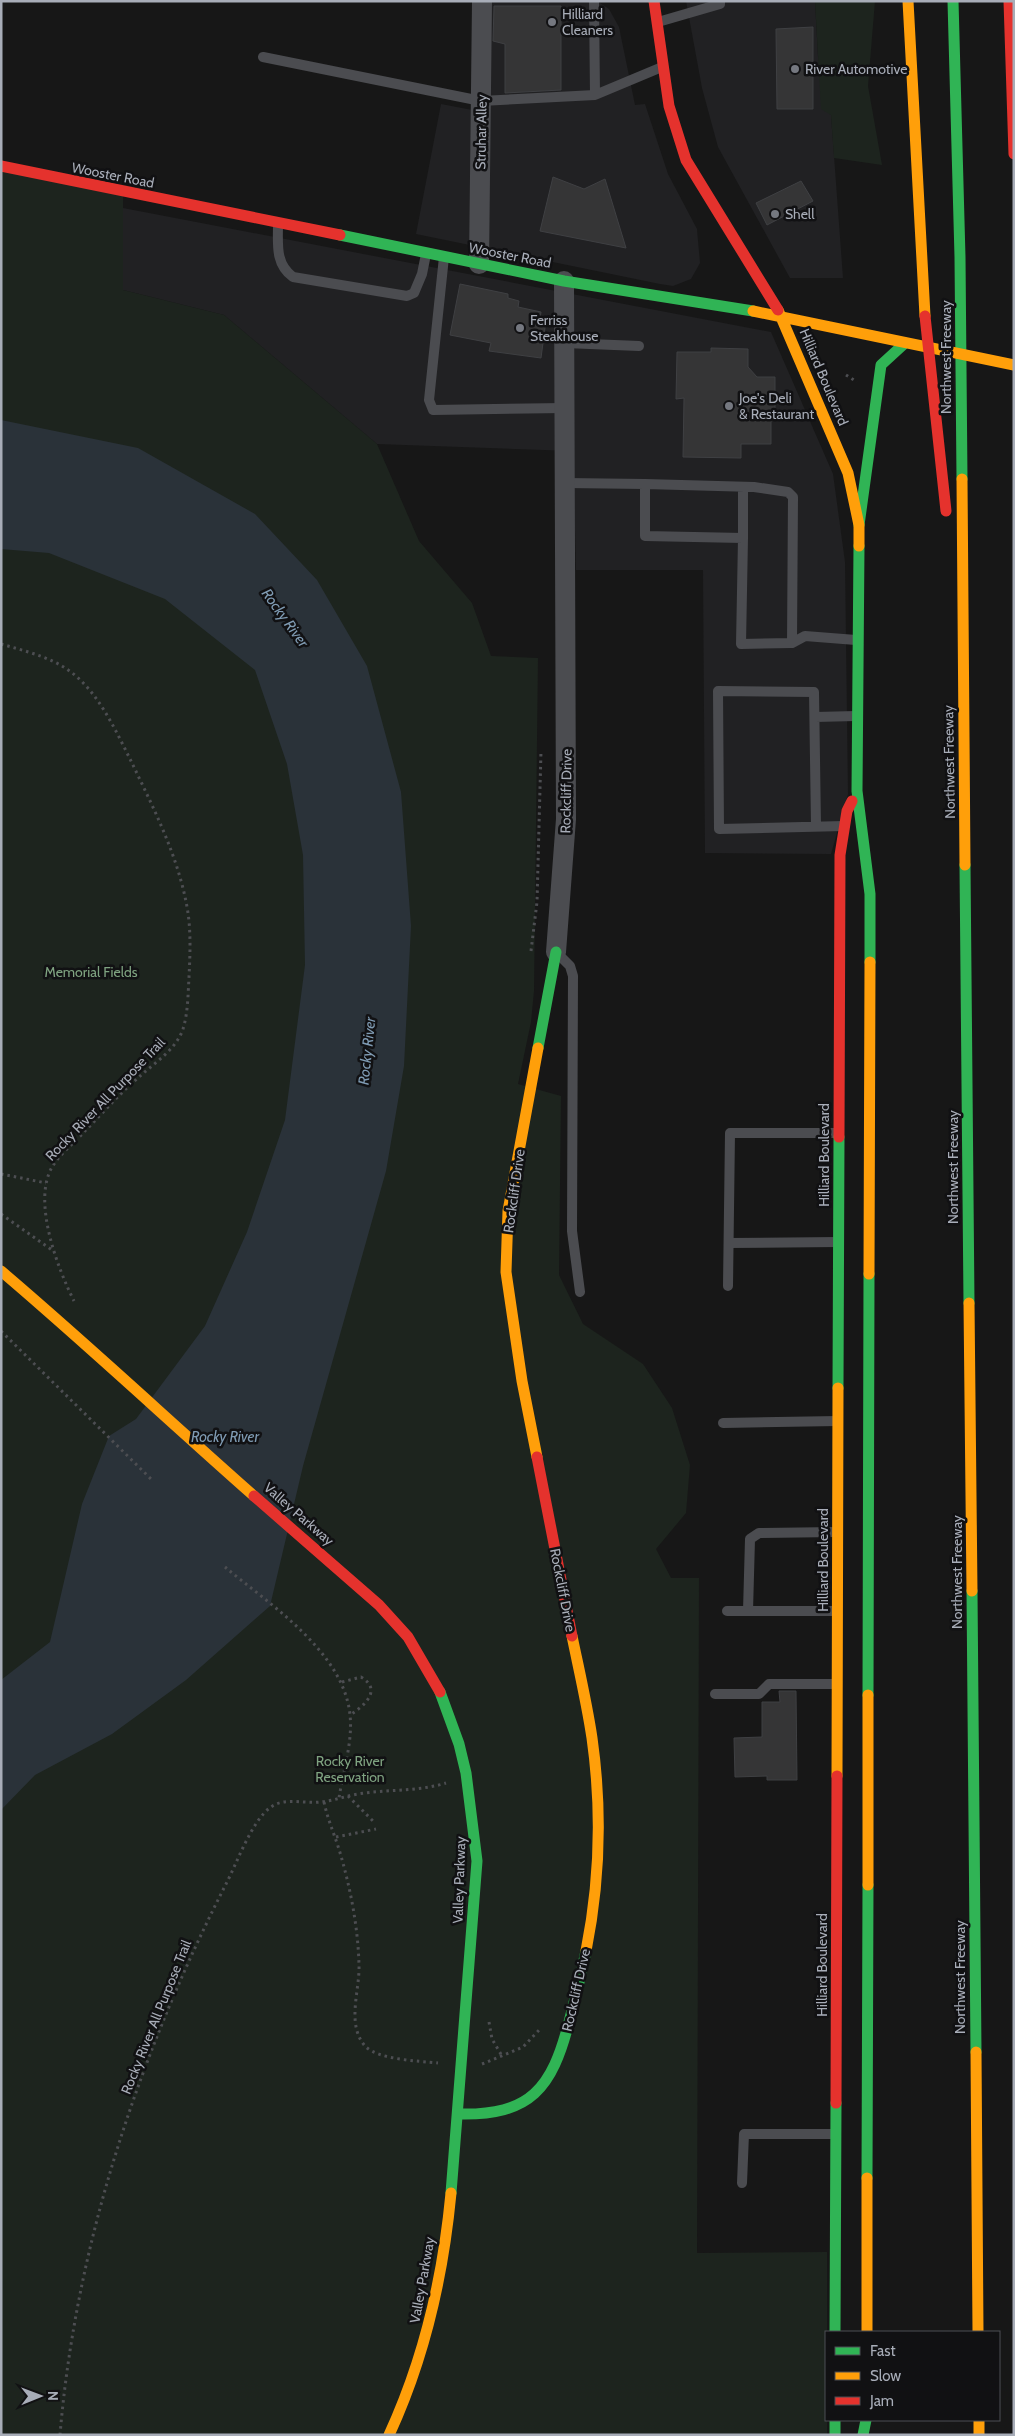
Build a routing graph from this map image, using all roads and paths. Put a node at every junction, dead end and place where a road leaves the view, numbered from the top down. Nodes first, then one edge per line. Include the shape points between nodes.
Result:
1 (482, 1) edge
2 (594, 1) edge
3 (654, 1) edge
4 (731, 1) edge
5 (908, 1) edge
6 (954, 1) edge
7 (1009, 1) edge
8 (720, 3) edge
9 (657, 22) junction
10 (263, 58) dead end
11 (664, 66) junction
12 (595, 95) junction
13 (481, 102) junction
14 (1014, 154) edge
15 (1, 166) edge
16 (278, 223) junction
17 (426, 253) junction
18 (444, 256) junction
19 (479, 264) junction
20 (564, 281) junction
21 (782, 316) junction
22 (565, 343) junction
23 (906, 343) junction
24 (639, 346) dead end
25 (1014, 365) edge
26 (565, 408) junction
27 (566, 484) junction
28 (645, 484) junction
29 (743, 487) junction
30 (947, 520) dead end
31 (859, 525) junction
32 (744, 538) junction
33 (951, 549) dead end
34 (856, 640) junction
35 (792, 643) junction
36 (1, 644) edge
37 (962, 649) junction
38 (856, 716) junction
39 (815, 717) junction
40 (856, 791) junction
41 (816, 826) junction
42 (845, 826) junction
43 (556, 952) junction
44 (840, 1133) junction
45 (1, 1174) edge
46 (46, 1183) junction
47 (1, 1214) edge
48 (839, 1242) junction
49 (729, 1243) junction
50 (52, 1250) junction
51 (1, 1270) edge
52 (728, 1286) dead end
53 (580, 1292) dead end
54 (78, 1308) dead end
55 (1, 1331) edge
56 (839, 1421) junction
57 (723, 1423) dead end
58 (152, 1479) dead end
59 (838, 1532) junction
60 (225, 1567) dead end
61 (727, 1611) dead end
62 (748, 1611) junction
63 (838, 1611) junction
64 (342, 1682) junction
65 (838, 1684) junction
66 (715, 1694) dead end
67 (350, 1715) junction
68 (447, 1782) dead end
69 (347, 1796) junction
70 (339, 1798) junction
71 (324, 1802) junction
72 (373, 1821) dead end
73 (376, 1829) dead end
74 (336, 1837) junction
75 (444, 2064) dead end
76 (458, 2114) junction
77 (836, 2134) junction
78 (742, 2183) dead end
79 (836, 2331) edge
80 (867, 2331) edge
81 (978, 2331) edge
82 (835, 2421) edge
83 (866, 2421) edge
84 (978, 2421) edge
85 (60, 2435) edge
86 (389, 2435) edge
87 (835, 2435) edge
88 (864, 2435) edge
89 (979, 2435) edge

1 - 13 street, Struhar Alley
2 - 12 lane
3 - 9 main road, Hilliard Boulevard
4 - 8 lane
5 - 30 main road via 923,301
6 - 37 main road, Northwest Freeway via 960,257
7 - 14 main road
8 - 9 lane
9 - 11 main road, Hilliard Boulevard
10 - 13 lane
11 - 12 lane
11 - 21 main road, Hilliard Boulevard via 669,106 686,160
12 - 13 lane
13 - 19 street, Struhar Alley
15 - 16 main road, Wooster Road
16 - 17 main road, Wooster Road
16 - 17 lane via 278,255 284,271 293,278 407,296 414,293
17 - 18 main road, Wooster Road
18 - 19 main road, Wooster Road
18 - 26 lane via 429,400 433,410
19 - 20 main road, Wooster Road
20 - 21 main road, Wooster Road
20 - 22 street, Rockcliff Drive
21 - 23 main road, Wooster Road
21 - 31 main road, Hilliard Boulevard via 848,473
22 - 24 lane
22 - 26 street, Rockcliff Drive
23 - 25 main road, Wooster Road
23 - 31 main road via 881,365
26 - 27 street, Rockcliff Drive
27 - 28 lane
27 - 43 street, Rockcliff Drive via 566,819
28 - 29 lane
28 - 32 lane via 645,536
29 - 32 lane
29 - 35 lane via 788,492 793,497
31 - 34 main road, Hilliard Boulevard
32 - 35 lane via 741,644
33 - 37 main road
34 - 35 lane via 804,636
34 - 38 main road, Hilliard Boulevard
36 - 46 path, Rocky River All Purpose Trail via 59,663 78,678 100,705 154,808 176,864 188,913 188,996 183,1029 172,1048 136,1079 66,1151 52,1167
37 - 81 main road, Northwest Freeway
38 - 39 lane
38 - 40 main road, Hilliard Boulevard
39 - 41 lane
39 - 41 lane via 814,692 718,691 719,829
40 - 42 main road, Hilliard Boulevard via 847,811
40 - 80 main road, Hilliard Boulevard via 870,894
41 - 42 lane
42 - 44 main road, Hilliard Boulevard via 840,855
43 - 53 lane via 570,966 573,976 572,1230
43 - 76 main road, Rockcliff Drive via 508,1211 506,1272 522,1381 592,1738 598,1859 580,1976 564,2042 546,2082 526,2100 504,2111
44 - 48 main road, Hilliard Boulevard
44 - 49 lane via 730,1133
45 - 46 path
46 - 50 path, Rocky River All Purpose Trail
47 - 50 path
48 - 49 lane
48 - 56 main road, Hilliard Boulevard
49 - 52 lane
50 - 54 path, Rocky River All Purpose Trail
51 - 76 main road, Valley Parkway via 379,1605 408,1637 436,1682 468,1775 475,1821 477,1861
55 - 58 path
56 - 57 lane
56 - 59 main road, Hilliard Boulevard
59 - 62 lane via 759,1533 750,1539
59 - 63 main road, Hilliard Boulevard
60 - 64 path via 290,1620 316,1646
61 - 62 lane
62 - 63 lane
63 - 65 main road, Hilliard Boulevard
64 - 67 path
64 - 67 path via 360,1677 366,1680 370,1689 369,1700
65 - 66 lane via 769,1684 759,1694
65 - 77 main road, Hilliard Boulevard
67 - 70 path
68 - 69 path, Rocky River All Purpose Trail via 429,1788
69 - 70 path, Rocky River All Purpose Trail
69 - 72 path
70 - 71 path, Rocky River All Purpose Trail
71 - 74 path
71 - 85 path, Rocky River All Purpose Trail via 280,1802 269,1808 257,1823 172,2002 135,2098 93,2233 69,2347
73 - 74 path
74 - 75 path via 347,1879 358,1947 360,1970 355,2008 359,2035 374,2053
76 - 86 main road, Valley Parkway via 438,2285 426,2337
77 - 78 lane via 744,2134
77 - 79 main road, Hilliard Boulevard
82 - 87 main road
83 - 88 main road
84 - 89 main road

